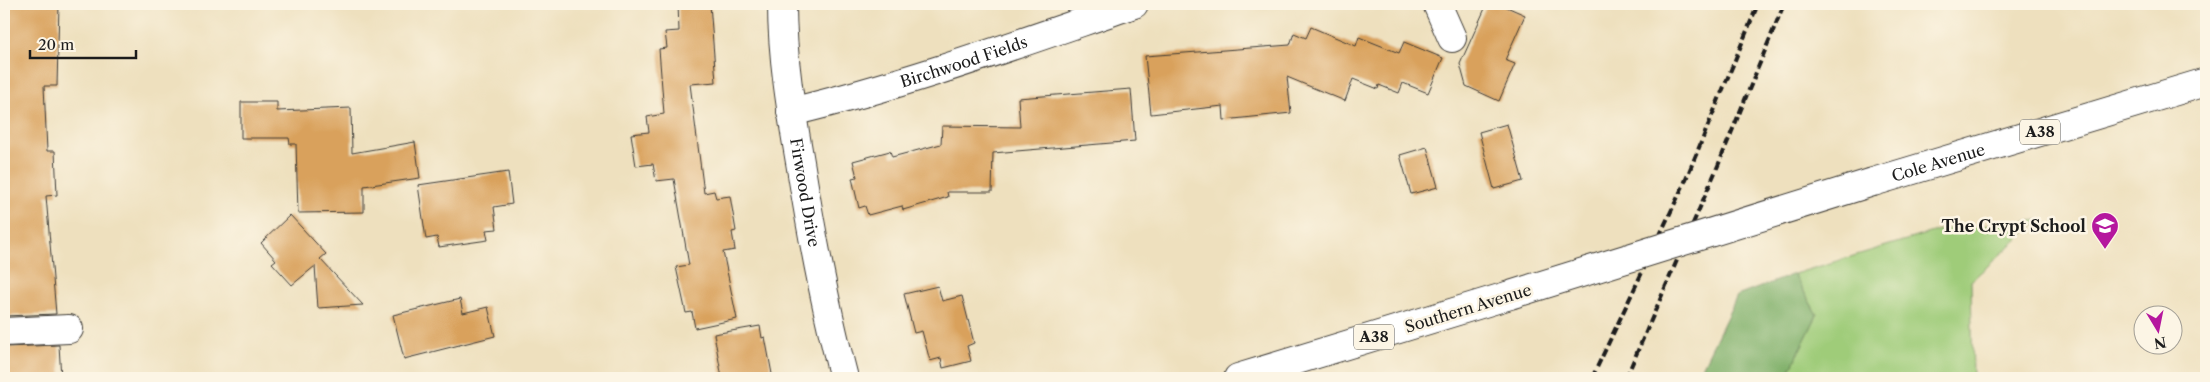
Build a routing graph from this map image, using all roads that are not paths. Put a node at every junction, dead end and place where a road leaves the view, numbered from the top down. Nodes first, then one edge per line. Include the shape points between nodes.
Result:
1 (782, 4) edge
2 (1134, 4) edge
3 (1437, 4) edge
4 (1452, 38) dead end
5 (2206, 82) edge
6 (791, 112) junction
7 (1669, 245) joint
8 (69, 329) dead end
9 (4, 332) edge
10 (844, 378) edge
11 (1238, 378) edge

1 - 6 main road, Firwood Drive
2 - 6 main road, Birchwood Fields via 939,71
3 - 4 main road
5 - 7 main road, Cole Avenue / A38, bridge
6 - 10 main road, Firwood Drive via 818,270
7 - 11 main road, Southern Avenue / A38, bridge
8 - 9 main road

